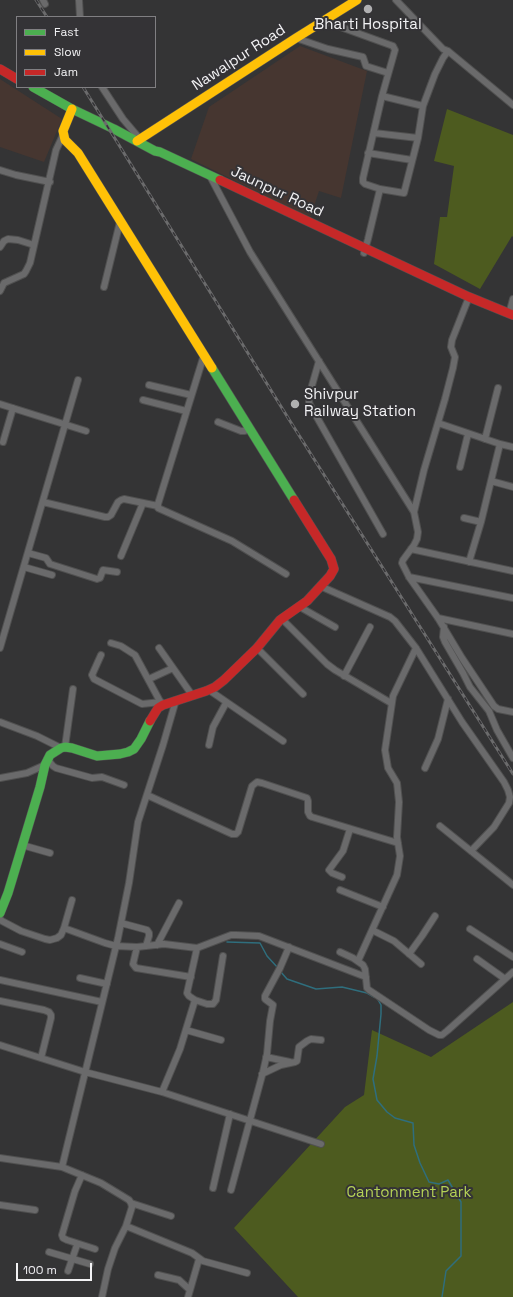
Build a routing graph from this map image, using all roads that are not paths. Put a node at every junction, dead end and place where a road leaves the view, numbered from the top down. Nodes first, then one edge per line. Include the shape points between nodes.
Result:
1 (79, 0) edge
2 (396, 0) edge
3 (350, 2) edge
4 (80, 16) edge
5 (324, 21) junction
6 (296, 38) junction
7 (448, 51) junction
8 (0, 70) edge
9 (388, 73) junction
10 (16, 78) edge
11 (34, 88) edge
12 (103, 88) edge
13 (382, 96) junction
14 (513, 105) edge
15 (423, 106) junction
16 (72, 109) junction
17 (374, 133) junction
18 (63, 135) junction
19 (418, 138) junction
20 (138, 140) junction
21 (368, 153) junction
22 (412, 160) junction
23 (0, 170) edge
24 (212, 179) junction
25 (50, 182) junction
26 (380, 189) junction
27 (120, 222) junction
28 (34, 245) junction
29 (0, 247) edge
30 (364, 251) junction
31 (104, 287) dead end
32 (0, 291) edge
33 (468, 299) junction
34 (513, 299) edge
35 (512, 316) edge
36 (204, 355) junction
37 (319, 361) junction
38 (78, 380) dead end
39 (149, 385) dead end
40 (498, 388) dead end
41 (191, 395) junction
42 (143, 400) dead end
43 (0, 404) edge
44 (13, 408) junction
45 (186, 411) junction
46 (218, 422) dead end
47 (438, 423) junction
48 (64, 424) junction
49 (248, 426) junction
50 (86, 431) dead end
51 (468, 434) junction
52 (485, 439) junction
53 (3, 442) dead end
54 (500, 444) junction
55 (513, 447) edge
56 (460, 467) dead end
57 (491, 481) junction
58 (513, 487) edge
59 (43, 502) junction
60 (143, 503) junction
61 (158, 506) junction
62 (414, 512) junction
63 (464, 518) dead end
64 (481, 522) junction
65 (383, 534) dead end
66 (411, 549) junction
67 (28, 553) junction
68 (121, 556) dead end
69 (469, 562) junction
70 (24, 567) junction
71 (513, 571) edge
72 (117, 572) dead end
73 (286, 574) dead end
74 (52, 575) dead end
75 (409, 577) junction
76 (320, 586) junction
77 (513, 598) edge
78 (300, 607) junction
79 (438, 618) junction
80 (282, 619) junction
81 (3, 627) edge
82 (335, 627) dead end
83 (370, 627) dead end
84 (444, 627) junction
85 (513, 634) edge
86 (111, 643) dead end
87 (0, 648) edge
88 (159, 648) dead end
89 (257, 648) junction
90 (416, 648) junction
91 (101, 655) dead end
92 (173, 668) junction
93 (344, 676) junction
94 (149, 679) junction
95 (73, 689) dead end
96 (209, 690) junction
97 (304, 694) dead end
98 (192, 696) junction
99 (448, 699) junction
100 (176, 700) junction
101 (226, 702) junction
102 (162, 703) junction
103 (391, 703) junction
104 (513, 712) edge
105 (0, 722) edge
106 (283, 740) dead end
107 (209, 745) dead end
108 (63, 748) junction
109 (513, 758) edge
110 (46, 762) junction
111 (425, 768) dead end
112 (0, 778) edge
113 (124, 785) dead end
114 (147, 795) junction
115 (440, 826) dead end
116 (350, 829) junction
117 (398, 843) junction
118 (22, 845) junction
119 (471, 851) junction
120 (50, 853) dead end
121 (342, 877) dead end
122 (513, 885) edge
123 (340, 890) dead end
124 (72, 900) dead end
125 (179, 903) dead end
126 (383, 907) junction
127 (0, 913) edge
128 (435, 916) dead end
129 (0, 919) edge
130 (121, 923) junction
131 (64, 928) junction
132 (470, 929) dead end
133 (372, 930) junction
134 (0, 944) edge
135 (157, 944) junction
136 (116, 946) junction
137 (146, 946) junction
138 (138, 947) junction
139 (289, 947) junction
140 (197, 948) junction
141 (22, 952) dead end
142 (340, 952) dead end
143 (409, 954) junction
144 (223, 956) dead end
145 (513, 957) edge
146 (477, 959) dead end
147 (358, 961) junction
148 (420, 964) dead end
149 (513, 972) edge
150 (191, 977) junction
151 (366, 977) junction
152 (80, 978) dead end
153 (0, 980) edge
154 (505, 980) junction
155 (107, 984) junction
156 (195, 1000) junction
157 (0, 1001) edge
158 (102, 1002) junction
159 (186, 1030) junction
160 (220, 1040) dead end
161 (321, 1040) dead end
162 (0, 1045) edge
163 (266, 1057) junction
164 (41, 1058) junction
165 (293, 1063) junction
166 (85, 1072) junction
167 (262, 1074) junction
168 (162, 1092) junction
169 (230, 1114) junction
170 (250, 1120) junction
171 (321, 1144) dead end
172 (0, 1158) edge
173 (62, 1167) junction
174 (82, 1175) junction
175 (213, 1188) dead end
176 (231, 1190) dead end
177 (131, 1203) junction
178 (0, 1205) edge
179 (35, 1210) dead end
180 (171, 1216) dead end
181 (126, 1226) junction
182 (78, 1244) junction
183 (95, 1249) dead end
184 (49, 1252) dead end
185 (72, 1259) junction
186 (199, 1260) junction
187 (90, 1264) dead end
188 (68, 1271) dead end
189 (246, 1273) dead end
190 (158, 1275) dead end
191 (190, 1290) junction
192 (102, 1297) edge
193 (188, 1297) edge

1 - 4 street
2 - 7 street via 443,49
3 - 5 street, Nawalpur Road
5 - 6 street, Nawalpur Road
5 - 9 street via 393,46 395,50
6 - 9 street via 363,57 366,66
6 - 20 street, Nawalpur Road
7 - 14 street
7 - 15 street
8 - 10 street
9 - 13 street
11 - 16 street
12 - 20 street
13 - 15 street
13 - 17 street
15 - 19 street
16 - 18 street
16 - 20 street
17 - 19 street
17 - 21 street
18 - 25 street via 56,150
18 - 27 street via 78,153
19 - 22 street
20 - 24 street via 158,155
21 - 22 street
21 - 26 street via 363,182
22 - 26 street via 404,193
23 - 25 street
24 - 30 street
24 - 37 street via 250,252
25 - 28 street
26 - 30 street
27 - 31 street
27 - 36 street
28 - 29 street via 8,239
28 - 32 street via 30,263 24,274 4,283
30 - 33 street
33 - 35 street
33 - 47 street via 451,344 455,360
34 - 35 street
36 - 41 street
36 - 49 street
37 - 62 street
37 - 65 street via 309,396 310,405
38 - 48 street
39 - 41 street
40 - 52 street
41 - 45 street
42 - 45 street
43 - 44 street
44 - 48 street
44 - 53 street
45 - 61 street
46 - 49 street via 241,431
47 - 51 street
47 - 62 street
48 - 50 street
48 - 59 street
49 - 76 street via 334,564 333,572
51 - 52 street
51 - 56 street
52 - 54 street
54 - 55 street
54 - 57 street
57 - 58 street
57 - 64 street
59 - 60 street via 105,517 111,515 120,500
59 - 67 street
60 - 61 street
60 - 68 street
61 - 73 street via 160,510 232,541
62 - 66 street via 418,532
63 - 64 street
64 - 69 street
66 - 69 street
66 - 75 street via 402,560
67 - 70 street
67 - 72 street via 46,558 50,564 97,579 103,570
69 - 71 street
70 - 74 street
70 - 81 street
75 - 77 street
75 - 79 street
76 - 78 street
76 - 90 street via 395,621
78 - 80 street
78 - 82 street
79 - 84 street
79 - 85 street
80 - 89 street
80 - 93 street via 327,664
81 - 87 street
83 - 93 street
84 - 104 street via 494,706
84 - 109 street via 445,642 470,687 489,711
86 - 94 street via 136,655
88 - 92 street
89 - 96 street via 224,680
89 - 97 street
90 - 99 street
90 - 103 street
91 - 102 street via 92,675 94,679 142,704
92 - 94 street
92 - 98 street
93 - 103 street
94 - 102 street
95 - 108 street
96 - 98 street
96 - 101 street
98 - 100 street
99 - 111 street via 438,739
99 - 119 street via 504,782 510,797 507,809 494,827
100 - 102 street
100 - 114 street
101 - 106 street
101 - 107 street via 213,727
102 - 108 street via 138,744 128,752 97,756 72,748
103 - 117 street via 385,750 388,768 398,788
105 - 108 street
108 - 110 street
110 - 112 street via 27,773
110 - 113 street via 56,768 92,778 102,777
110 - 118 street
114 - 116 street via 236,834 252,786 258,782 304,796 308,800 310,816
114 - 130 street via 138,822
115 - 119 street
116 - 117 street
116 - 121 street via 343,851 329,870
117 - 126 street via 400,856 397,875
118 - 120 street
118 - 127 street
119 - 122 street
123 - 126 street
124 - 131 street
125 - 135 street
126 - 133 street
128 - 143 street
129 - 131 street via 47,940 59,937
130 - 136 street
130 - 137 street via 147,930 149,936
131 - 136 street
132 - 145 street
133 - 143 street via 394,941
133 - 147 street
134 - 141 street
135 - 137 street
135 - 140 street
136 - 138 street
136 - 155 street
137 - 138 street
138 - 150 street via 133,964 136,968
139 - 140 street via 259,936 236,934
139 - 151 street
139 - 163 street via 265,996 273,1005
140 - 150 street
142 - 147 street
143 - 148 street
144 - 156 street via 215,1004
146 - 154 street
147 - 151 street via 366,969
149 - 154 street
150 - 156 street via 188,996
151 - 154 street via 369,990 439,1035
152 - 155 street
153 - 158 street
155 - 158 street
156 - 159 street
157 - 164 street via 49,1012 51,1018
158 - 166 street
159 - 160 street
159 - 168 street
161 - 165 street via 309,1040 301,1045
162 - 164 street
163 - 165 street
163 - 167 street
164 - 166 street
165 - 167 street via 284,1064
166 - 168 street
166 - 173 street
167 - 170 street
168 - 169 street
169 - 170 street
169 - 175 street
170 - 171 street
170 - 176 street
172 - 173 street
173 - 174 street
174 - 177 street via 111,1188
174 - 182 street via 62,1235 66,1240
177 - 180 street
177 - 181 street via 132,1208
178 - 179 street
181 - 186 street via 192,1252
181 - 192 street via 115,1248
182 - 183 street
182 - 185 street
184 - 185 street
185 - 187 street
185 - 188 street
186 - 189 street
186 - 191 street
190 - 191 street via 179,1280
191 - 193 street

